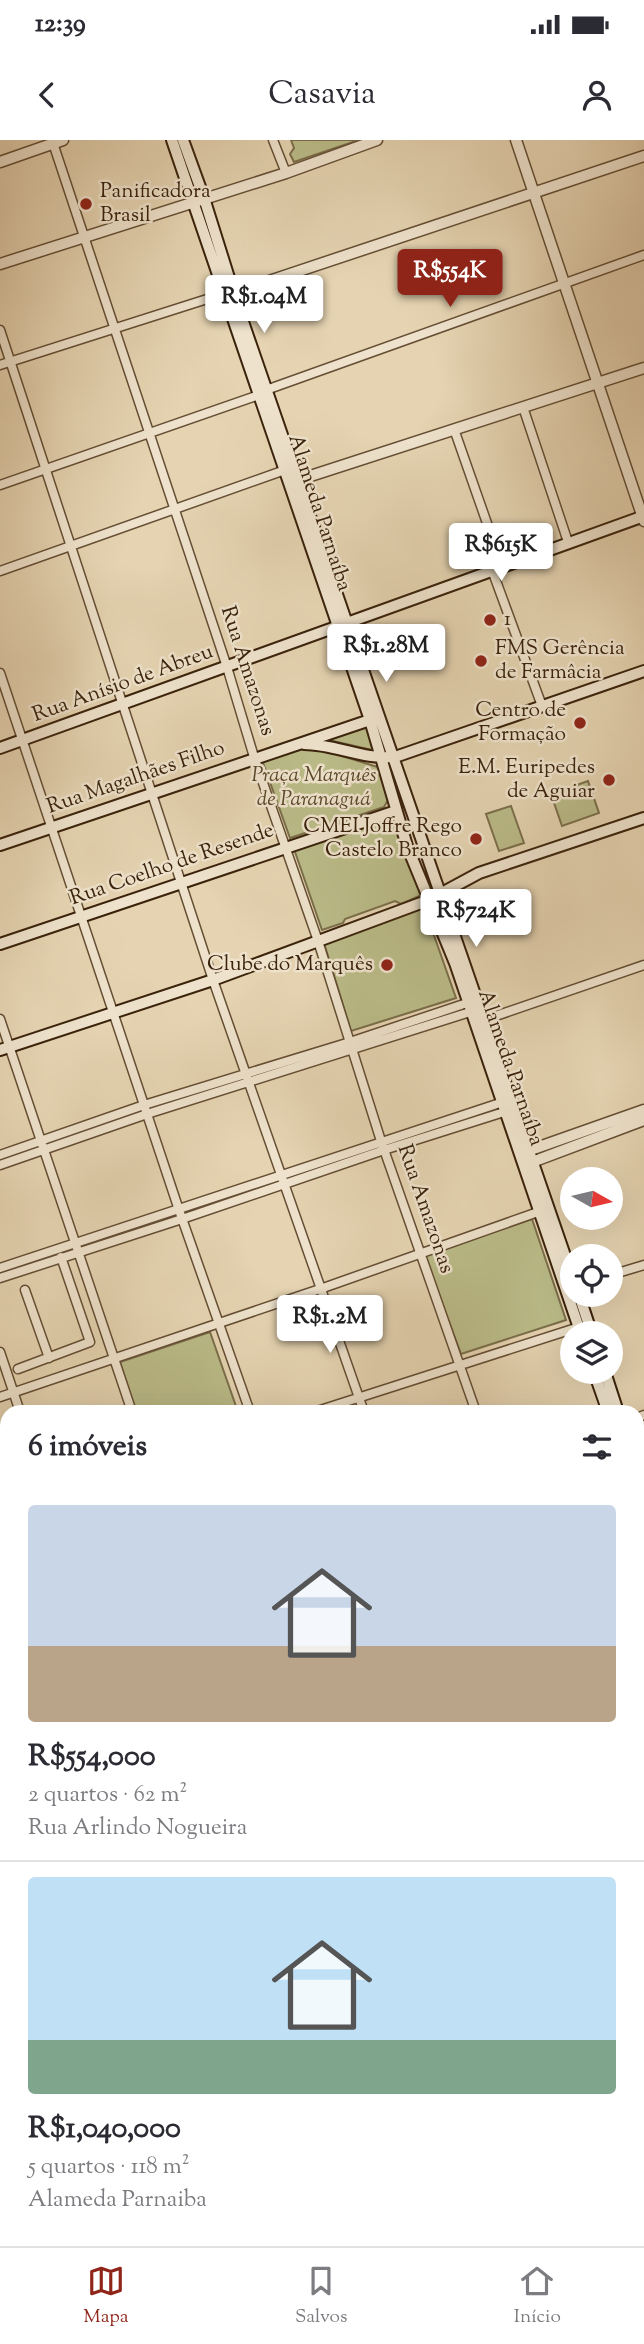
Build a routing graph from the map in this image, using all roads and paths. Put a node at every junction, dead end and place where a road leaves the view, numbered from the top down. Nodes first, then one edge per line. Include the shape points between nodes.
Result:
1 (173, 140) edge
2 (183, 140) edge
3 (274, 140) edge
4 (377, 140) edge
5 (516, 140) edge
6 (56, 141) edge
7 (363, 142) edge
8 (644, 156) edge
9 (0, 162) edge
10 (286, 173) junction
11 (533, 192) junction
12 (199, 200) junction
13 (83, 236) junction
14 (644, 255) edge
15 (0, 264) edge
16 (564, 283) junction
17 (230, 293) junction
18 (113, 329) junction
19 (0, 330) edge
20 (10, 362) junction
21 (0, 365) edge
22 (644, 368) edge
23 (597, 384) junction
24 (263, 392) junction
25 (523, 407) junction
26 (454, 429) junction
27 (149, 434) junction
28 (45, 468) junction
29 (285, 470) junction
30 (298, 480) junction
31 (0, 485) edge
32 (174, 510) junction
33 (644, 518) edge
34 (568, 542) junction
35 (71, 545) junction
36 (497, 568) junction
37 (0, 571) edge
38 (342, 624) junction
39 (227, 667) junction
40 (644, 671) edge
41 (0, 673) edge
42 (121, 704) junction
43 (542, 706) junction
44 (370, 720) junction
45 (22, 740) junction
46 (284, 747) junction
47 (0, 748) edge
48 (254, 757) junction
49 (395, 757) junction
50 (383, 758) junction
51 (152, 793) junction
52 (396, 811) junction
53 (644, 818) edge
54 (50, 827) junction
55 (0, 845) edge
56 (287, 847) junction
57 (181, 883) junction
58 (442, 894) junction
59 (429, 900) junction
60 (80, 916) junction
61 (318, 941) junction
62 (0, 944) edge
63 (644, 965) edge
64 (213, 980) junction
65 (469, 1007) junction
66 (114, 1012) junction
67 (0, 1019) edge
68 (484, 1020) junction
69 (351, 1046) junction
70 (5, 1048) edge
71 (245, 1073) junction
72 (249, 1083) junction
73 (144, 1105) junction
74 (502, 1107) junction
75 (644, 1110) edge
76 (147, 1114) junction
77 (644, 1120) edge
78 (75, 1129) junction
79 (78, 1139) junction
80 (40, 1141) junction
81 (383, 1145) junction
82 (44, 1151) junction
83 (0, 1156) edge
84 (526, 1158) junction
85 (0, 1165) edge
86 (282, 1179) junction
87 (179, 1210) junction
88 (538, 1212) junction
89 (182, 1219) junction
90 (560, 1245) edge
91 (77, 1247) junction
92 (419, 1253) junction
93 (61, 1257) junction
94 (644, 1265) edge
95 (0, 1268) edge
96 (623, 1271) edge
97 (0, 1278) edge
98 (323, 1288) junction
99 (25, 1290) dead end
100 (576, 1321) edge
101 (218, 1324) junction
102 (560, 1337) edge
103 (0, 1352) edge
104 (48, 1358) junction
105 (114, 1359) junction
106 (461, 1366) junction
107 (18, 1369) dead end
108 (598, 1384) edge
109 (609, 1384) edge
110 (14, 1392) junction
111 (0, 1397) edge
112 (359, 1398) junction
113 (18, 1405) edge
114 (130, 1405) edge
115 (247, 1405) edge
116 (336, 1405) edge
117 (362, 1405) edge
118 (474, 1405) edge
119 (606, 1405) edge
120 (616, 1405) edge

1 - 12 main road, Alameda Parnaíba
2 - 12 main road
3 - 10 street
4 - 7 street
5 - 11 street
6 - 9 street
6 - 13 street, Rua Amazonas
7 - 10 street
8 - 11 street
10 - 12 street
11 - 16 street
11 - 17 street
12 - 13 street
12 - 17 main road, Alameda Parnaíba
13 - 15 street
13 - 18 street, Rua Amazonas
14 - 16 street
16 - 23 street
16 - 24 street
17 - 18 street
17 - 24 main road, Alameda Parnaíba
18 - 20 street
18 - 27 street, Rua Amazonas
19 - 20 street
20 - 21 street
20 - 28 street
22 - 23 street
23 - 25 street
23 - 33 street
24 - 27 street
24 - 29 main road, Alameda Parnaíba
24 - 30 main road
25 - 26 street
25 - 34 street
26 - 30 street
26 - 36 street
27 - 28 street
27 - 32 street, Rua Amazonas
28 - 31 street
28 - 35 street
29 - 32 street
29 - 38 main road, Alameda Parnaíba
30 - 38 main road
32 - 35 street
32 - 39 street, Rua Amazonas
33 - 34 main road, Rua Anísio de Abreu
34 - 36 main road, Rua Anísio de Abreu
35 - 37 street
35 - 42 street
36 - 38 main road, Rua Anísio de Abreu
36 - 43 street
38 - 39 main road, Rua Anísio de Abreu
38 - 44 main road, Alameda Parnaíba
38 - 49 main road, Alameda Parnaíba
39 - 42 main road, Rua Anísio de Abreu
39 - 48 street, Rua Amazonas
40 - 43 main road, Rua Magalhães Filho
41 - 45 street
42 - 45 main road, Rua Anísio de Abreu
42 - 51 street
43 - 49 main road, Rua Magalhães Filho
44 - 46 main road, Rua Magalhães Filho
44 - 50 main road, Alameda Parnaíba
45 - 47 main road, Rua Anísio de Abreu
45 - 54 street
46 - 48 main road, Rua Magalhães Filho
46 - 50 main road, Rua Magalhães Filho via 328,745
48 - 51 main road, Rua Magalhães Filho
48 - 56 street, Rua Amazonas
49 - 50 main road, Rua Magalhães Filho
49 - 58 main road, Alameda Parnaíba
50 - 52 main road, Alameda Parnaíba
51 - 54 main road, Rua Magalhães Filho
51 - 57 street
52 - 56 main road, Rua Coelho de Resende
52 - 59 main road, Alameda Parnaíba
53 - 58 main road via 479,873
54 - 55 main road, Rua Magalhães Filho
54 - 60 street
56 - 57 main road, Rua Coelho de Resende
56 - 61 street, Rua Amazonas
57 - 60 main road, Rua Coelho de Resende
57 - 64 street
58 - 59 main road
58 - 68 main road, Alameda Parnaíba
59 - 61 main road
59 - 65 main road, Alameda Parnaíba
60 - 62 main road, Rua Coelho de Resende
60 - 66 street
61 - 64 main road
61 - 69 street, Rua Amazonas
63 - 68 street
64 - 66 main road
64 - 71 street
65 - 69 street
65 - 74 main road, Alameda Parnaíba
66 - 70 main road
66 - 73 street
67 - 70 street
68 - 84 main road, Alameda Parnaíba
69 - 71 street
69 - 72 street
69 - 81 street, Rua Amazonas
70 - 80 street
71 - 72 street
71 - 73 street
72 - 76 street
72 - 86 street
73 - 76 street
73 - 78 street
74 - 81 street
74 - 84 main road, Alameda Parnaíba
75 - 84 street
76 - 79 street
76 - 87 street
77 - 84 street
78 - 79 street
78 - 80 street
79 - 82 street
80 - 82 street
80 - 83 street
81 - 86 street
81 - 92 street, Rua Amazonas
82 - 85 street
82 - 91 street
84 - 88 main road, Alameda Parnaíba
84 - 90 main road
86 - 87 street
86 - 89 street
86 - 98 street
87 - 89 street
87 - 91 street
88 - 92 street
88 - 100 main road, Alameda Parnaíba
89 - 91 street
89 - 101 street
91 - 93 street
91 - 95 street
91 - 105 street
92 - 98 street
92 - 106 street, Rua Amazonas
93 - 97 street
93 - 104 street via 90,1341
94 - 96 street
98 - 101 street
98 - 112 street
99 - 104 street
101 - 105 street
101 - 115 street
102 - 106 street
103 - 110 street
104 - 107 street
105 - 110 street
105 - 114 street
106 - 112 street
106 - 118 street, Rua Amazonas
108 - 119 main road
109 - 120 main road
110 - 111 street
110 - 113 street
112 - 116 street
112 - 117 street

